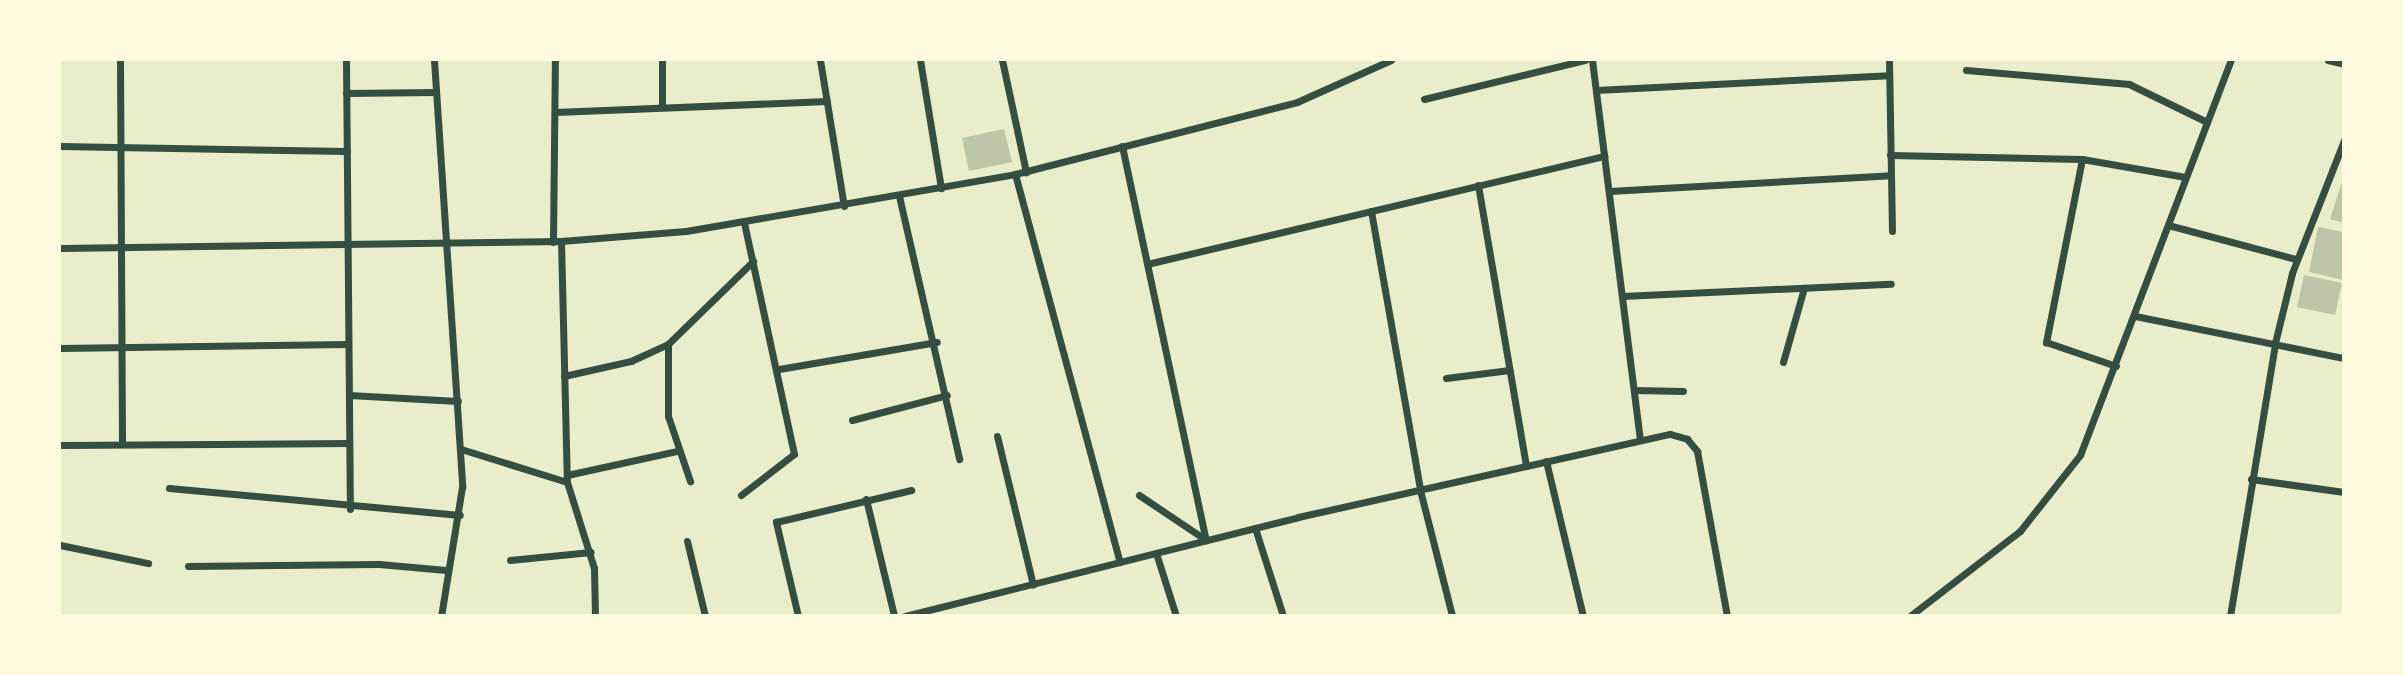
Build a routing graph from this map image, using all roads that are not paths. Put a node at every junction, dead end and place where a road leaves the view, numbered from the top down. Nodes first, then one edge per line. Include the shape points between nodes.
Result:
1 (120, 60) edge
2 (346, 60) edge
3 (434, 60) edge
4 (555, 60) edge
5 (662, 60) edge
6 (820, 60) edge
7 (920, 60) edge
8 (1002, 60) edge
9 (1391, 60) edge
10 (1585, 60) edge
11 (1592, 60) edge
12 (1889, 60) edge
13 (2231, 60) edge
14 (2328, 60) edge
15 (2343, 64) edge
16 (1966, 70) dead end
17 (1889, 75) junction
18 (1596, 90) junction
19 (436, 92) junction
20 (346, 93) junction
21 (1424, 99) dead end
22 (827, 101) junction
23 (662, 107) junction
24 (555, 111) junction
25 (2205, 121) junction
26 (2343, 140) edge
27 (60, 146) edge
28 (1122, 146) junction
29 (120, 147) junction
30 (347, 151) junction
31 (1891, 155) junction
32 (1604, 156) junction
33 (2082, 159) junction
34 (1026, 172) junction
35 (1015, 174) junction
36 (1891, 175) junction
37 (2185, 177) junction
38 (1478, 185) junction
39 (941, 188) junction
40 (1609, 191) junction
41 (899, 196) junction
42 (844, 206) junction
43 (1371, 211) junction
44 (744, 222) junction
45 (2168, 225) junction
46 (1892, 231) dead end
47 (557, 242) junction
48 (443, 243) junction
49 (347, 244) junction
50 (120, 247) junction
51 (60, 248) edge
52 (2297, 259) junction
53 (753, 261) junction
54 (1147, 264) junction
55 (1891, 284) dead end
56 (1804, 288) junction
57 (1622, 296) junction
58 (2135, 316) junction
59 (937, 342) junction
60 (2275, 343) junction
61 (348, 344) junction
62 (668, 344) junction
63 (60, 348) edge
64 (121, 348) junction
65 (2343, 358) edge
66 (1783, 362) dead end
67 (2116, 366) junction
68 (779, 369) junction
69 (1510, 370) junction
70 (564, 376) junction
71 (1446, 378) dead end
72 (1634, 390) junction
73 (1683, 391) dead end
74 (349, 395) junction
75 (947, 395) junction
76 (457, 401) junction
77 (852, 420) dead end
78 (997, 436) dead end
79 (1640, 440) junction
80 (122, 443) junction
81 (349, 443) junction
82 (60, 445) edge
83 (461, 449) junction
84 (677, 451) junction
85 (959, 459) dead end
86 (1546, 461) junction
87 (1526, 466) junction
88 (567, 479) junction
89 (2250, 479) junction
90 (690, 481) dead end
91 (169, 488) dead end
92 (911, 490) dead end
93 (1420, 490) junction
94 (2343, 492) edge
95 (741, 495) dead end
96 (1139, 495) dead end
97 (866, 499) junction
98 (350, 509) junction
99 (460, 515) junction
100 (1255, 528) junction
101 (687, 541) dead end
102 (1206, 541) junction
103 (60, 545) edge
104 (591, 552) junction
105 (1156, 553) junction
106 (510, 560) dead end
107 (1120, 562) junction
108 (148, 563) dead end
109 (188, 566) dead end
110 (446, 570) junction
111 (1032, 585) junction
112 (441, 615) edge
113 (595, 615) edge
114 (705, 615) edge
115 (798, 615) edge
116 (894, 615) edge
117 (905, 615) edge
118 (1176, 615) edge
119 (1283, 615) edge
120 (1452, 615) edge
121 (1583, 615) edge
122 (1727, 615) edge
123 (1910, 615) edge
124 (2230, 615) edge

1 - 29 street
2 - 20 street
3 - 19 street
4 - 24 street
5 - 23 street
6 - 22 street
7 - 39 street
8 - 34 street
9 - 28 street via 1297,102
10 - 21 street
11 - 18 street
12 - 17 street
13 - 25 street
14 - 15 street
16 - 25 street via 2129,84
17 - 18 street
17 - 31 street
18 - 32 street
19 - 20 street
19 - 48 street
20 - 30 street
22 - 23 street
22 - 42 street
23 - 24 street
24 - 47 street
25 - 37 street
26 - 52 street
27 - 29 street
28 - 34 street
28 - 54 street
29 - 30 street
29 - 50 street
30 - 49 street
31 - 33 street
31 - 36 street
32 - 38 street
32 - 40 street
33 - 37 street
33 - 67 street via 2046,342
34 - 35 street
35 - 39 street
35 - 107 street
36 - 40 street
36 - 46 street
37 - 45 street
38 - 43 street
38 - 69 street
39 - 41 street
40 - 57 street
41 - 42 street
41 - 59 street
42 - 44 street
43 - 54 street
43 - 93 street
44 - 47 street
44 - 53 street
45 - 52 street
45 - 58 street
47 - 48 street
47 - 70 street
48 - 49 street
48 - 76 street
49 - 50 street
49 - 61 street
50 - 51 street
50 - 64 street
52 - 60 street
53 - 62 street
53 - 68 street
54 - 102 street
55 - 56 street
56 - 57 street
56 - 66 street
57 - 72 street
58 - 60 street
58 - 67 street
59 - 68 street
59 - 75 street
60 - 65 street
60 - 89 street
61 - 64 street
61 - 74 street
62 - 70 street via 631,361
62 - 84 street via 667,416
63 - 64 street
64 - 80 street
67 - 123 street via 2080,454 2053,494 2021,531
68 - 95 street via 794,454
69 - 71 street
69 - 87 street
70 - 88 street
72 - 73 street
72 - 79 street
74 - 76 street
74 - 81 street
75 - 77 street
75 - 85 street
76 - 83 street
78 - 111 street
79 - 86 street
79 - 122 street via 1670,434 1687,439 1696,451
80 - 81 street
80 - 82 street
81 - 98 street
83 - 88 street
83 - 99 street
84 - 88 street
84 - 90 street
86 - 87 street
86 - 121 street
87 - 93 street
88 - 104 street via 572,510
89 - 94 street
89 - 124 street
91 - 98 street
92 - 97 street
93 - 100 street
93 - 120 street
96 - 102 street
97 - 115 street via 776,522
97 - 116 street
98 - 99 street
99 - 110 street
100 - 102 street
100 - 119 street
101 - 114 street
102 - 105 street
103 - 108 street
104 - 106 street
104 - 113 street
105 - 107 street
105 - 118 street
107 - 111 street
109 - 110 street via 379,564
110 - 112 street
111 - 117 street

